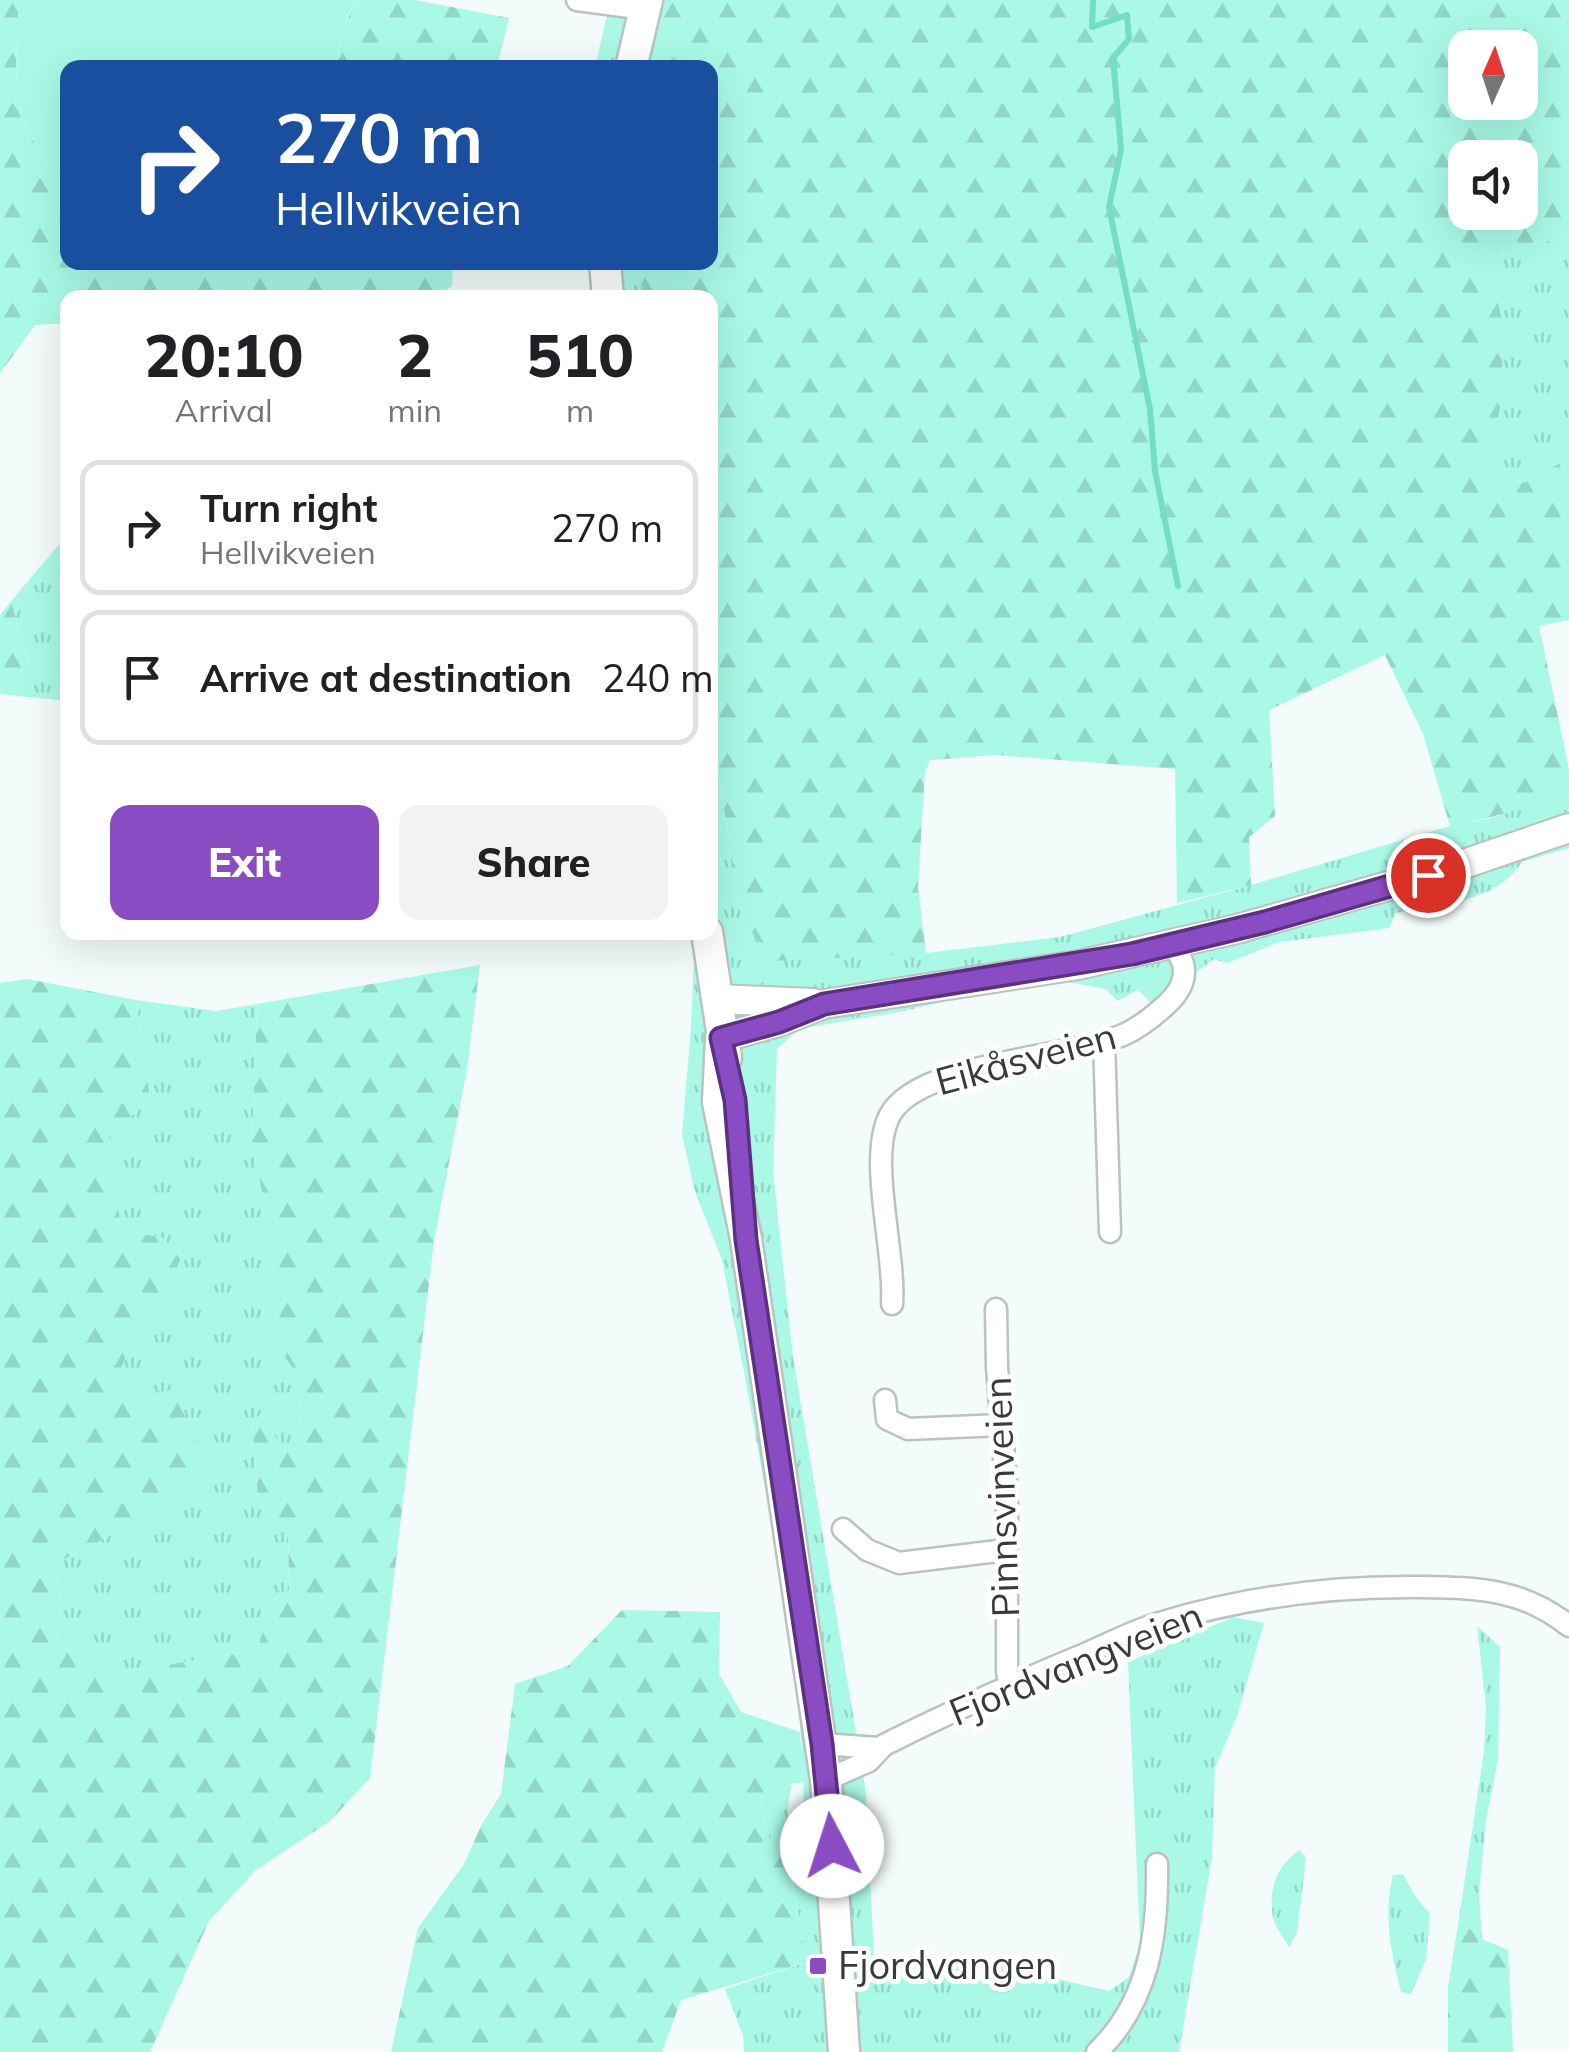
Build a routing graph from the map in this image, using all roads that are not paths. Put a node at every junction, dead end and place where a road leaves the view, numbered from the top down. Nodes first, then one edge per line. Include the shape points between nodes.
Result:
1 (577, 0) edge
2 (646, 4) edge
3 (633, 60) edge
4 (1569, 828) edge
5 (708, 940) edge
6 (1173, 944) junction
7 (717, 999) junction
8 (824, 1004) junction
9 (721, 1038) junction
10 (1104, 1041) junction
11 (1110, 1232) dead end
12 (892, 1304) dead end
13 (996, 1309) dead end
14 (885, 1400) dead end
15 (1001, 1424) junction
16 (843, 1529) dead end
17 (1006, 1550) junction
18 (1569, 1626) edge
19 (1010, 1685) junction
20 (822, 1744) junction
21 (878, 1748) junction
22 (826, 1780) junction
23 (1157, 1864) dead end
24 (844, 2052) edge
25 (1097, 2052) edge

1 - 2 street
2 - 3 main road
4 - 6 main road
5 - 7 main road
6 - 8 main road
6 - 10 street, Eikåsveien via 1184,976 1175,996 1134,1029
7 - 8 main road
7 - 9 main road
8 - 9 main road
9 - 20 main road via 718,1102 746,1240
10 - 11 street
10 - 12 street, Eikåsveien via 930,1082 899,1103 885,1127 882,1154
13 - 15 street, Pinnsvinveien
14 - 15 street via 887,1419 901,1428
15 - 17 street, Pinnsvinveien
16 - 17 street via 866,1550 899,1562
17 - 19 street, Pinnsvinveien
18 - 19 street, Fjordvangveien via 1531,1601 1485,1590 1327,1589 1157,1623
19 - 21 street, Fjordvangveien
20 - 21 street, Fjordvangveien
20 - 22 main road
21 - 22 street, Fjordvangveien via 869,1760
22 - 24 main road
23 - 25 street via 1151,1958 1127,2012

